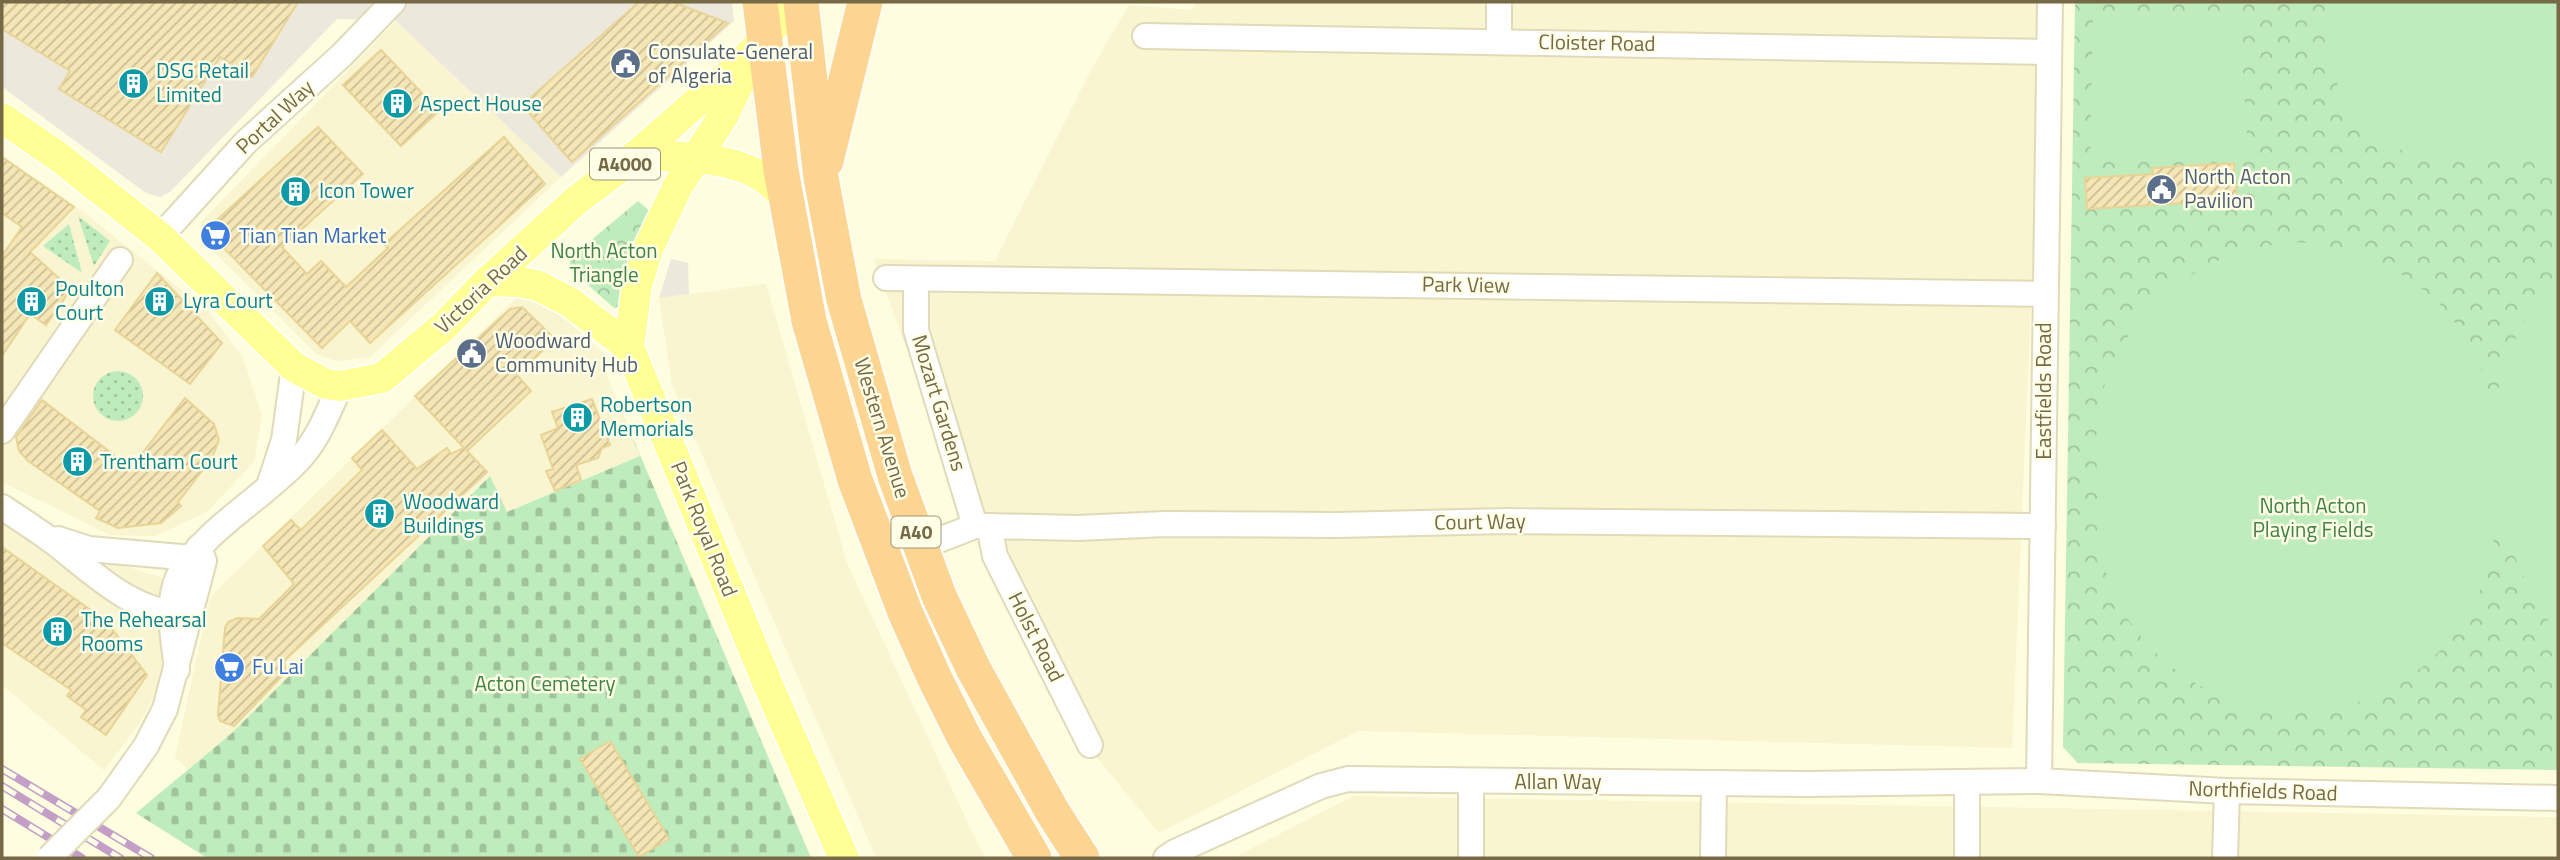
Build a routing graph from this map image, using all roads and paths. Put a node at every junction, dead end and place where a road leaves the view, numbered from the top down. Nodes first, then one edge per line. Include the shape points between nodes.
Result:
1 (393, 2) edge
2 (760, 2) edge
3 (794, 2) edge
4 (801, 2) edge
5 (865, 2) edge
6 (1499, 2) edge
7 (2050, 2) edge
8 (1145, 36) dead end
9 (1499, 42) junction
10 (759, 45) junction
11 (2049, 52) junction
12 (2, 118) edge
13 (634, 157) junction
14 (697, 159) junction
15 (821, 178) junction
16 (787, 198) junction
17 (160, 237) junction
18 (120, 260) dead end
19 (886, 278) dead end
20 (916, 279) junction
21 (488, 281) junction
22 (2045, 294) junction
23 (629, 347) junction
24 (294, 367) junction
25 (340, 386) junction
26 (2, 431) edge
27 (269, 487) junction
28 (2, 507) edge
29 (982, 526) junction
30 (2043, 526) junction
31 (44, 535) junction
32 (921, 547) junction
33 (196, 553) junction
34 (185, 609) junction
35 (1090, 745) dead end
36 (2039, 781) junction
37 (1471, 782) junction
38 (1714, 783) junction
39 (1967, 783) junction
40 (2227, 791) junction
41 (2558, 798) edge
42 (1174, 856) edge
43 (49, 858) edge
44 (844, 858) edge
45 (1034, 858) edge
46 (1082, 858) edge
47 (1471, 858) edge
48 (1713, 858) edge
49 (1967, 858) edge
50 (2225, 858) edge

1 - 17 street, Portal Way via 246,142
2 - 10 highway, Western Avenue / A40
3 - 10 main road, Victoria Road / A4000
4 - 15 highway, Western Avenue / A40
5 - 15 highway
6 - 9 street
7 - 11 street, Eastfields Road
8 - 9 street, Cloister Road
9 - 11 street, Cloister Road
10 - 13 main road, Victoria Road / A4000
10 - 14 main road
10 - 16 highway, Western Avenue / A40
11 - 22 street, Eastfields Road
12 - 17 main road via 60,157
13 - 14 main road, A4000
13 - 21 main road, Victoria Road / A4000 via 578,199
14 - 16 main road, A4000 via 735,164 763,177
14 - 23 main road via 678,186 648,248 637,285
15 - 32 highway, Western Avenue / A40 via 844,300 895,476
16 - 45 highway, Western Avenue / A40 via 808,321 855,481 883,556 946,702
17 - 24 main road
18 - 26 street
19 - 20 street, Park View
20 - 22 street, Park View
20 - 29 street, Mozart Gardens via 916,330
21 - 23 main road via 539,286 567,300
21 - 25 main road, Victoria Road / A4000 via 382,378
22 - 30 street, Eastfields Road
23 - 44 main road, Park Royal Road
24 - 25 main road
24 - 27 street via 284,440
25 - 27 street via 302,456
27 - 33 street
28 - 31 street
29 - 30 street, Court Way via 1506,521
29 - 32 street, Court Way
29 - 35 street, Holst Road
30 - 36 street, Eastfields Road
31 - 33 street via 89,549
31 - 34 street via 123,597 153,611
32 - 46 highway, Western Avenue / A40 via 973,668
33 - 34 street via 204,561
34 - 43 street, bridge via 177,670 166,709 146,746 109,798
36 - 39 street, Northfields Road
36 - 40 street, Northfields Road
37 - 38 street, Allan Way
37 - 42 street, Allan Way via 1333,781
37 - 47 street
38 - 39 street, Allan Way
38 - 48 street
39 - 49 street
40 - 41 street, Northfields Road
40 - 50 street

